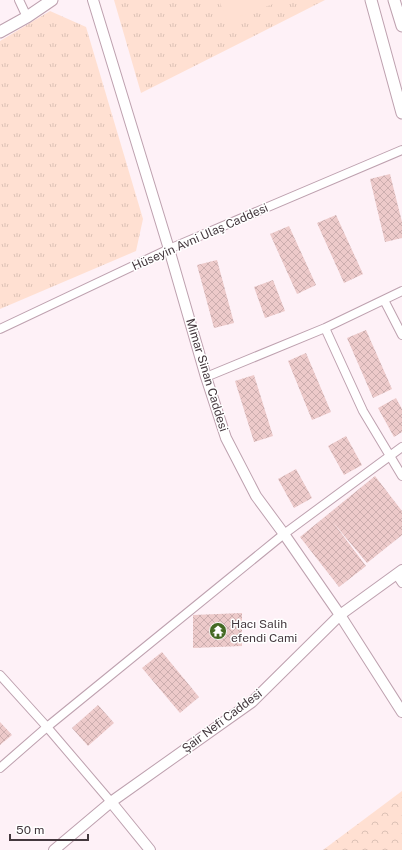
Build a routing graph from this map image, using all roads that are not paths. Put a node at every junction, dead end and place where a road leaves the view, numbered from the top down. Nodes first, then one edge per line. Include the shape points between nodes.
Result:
1 (19, 0) edge
2 (52, 0) edge
3 (93, 0) edge
4 (371, 0) edge
5 (394, 0) edge
6 (26, 17) junction
7 (402, 26) edge
8 (0, 32) edge
9 (402, 113) edge
10 (402, 150) edge
11 (169, 250) junction
12 (402, 291) edge
13 (384, 300) junction
14 (325, 328) junction
15 (0, 329) edge
16 (402, 335) edge
17 (206, 377) junction
18 (402, 447) edge
19 (389, 456) junction
20 (402, 476) edge
21 (284, 534) junction
22 (400, 576) edge
23 (340, 615) junction
24 (0, 675) edge
25 (402, 712) edge
26 (47, 727) junction
27 (0, 768) edge
28 (111, 802) junction
29 (56, 849) edge
30 (150, 850) edge

1 - 6 street
2 - 6 main road
3 - 11 street, Mimar Sinan Caddesi
4 - 9 main road
5 - 7 main road
6 - 8 main road
10 - 11 street, Hüseyin Avni Ulaş Caddesi
11 - 15 street, Hüseyin Avni Ulaş Caddesi
11 - 17 street, Mimar Sinan Caddesi
12 - 13 street
13 - 14 street
13 - 16 street
14 - 17 street
14 - 19 street via 363,411
17 - 21 street, Mimar Sinan Caddesi via 226,438 256,496
18 - 19 street
19 - 20 street
19 - 21 street
21 - 23 street, Mimar Sinan Caddesi
21 - 26 street
22 - 23 street, Şair Nefi Caddesi
23 - 25 street, Mimar Sinan Caddesi
23 - 28 street, Şair Nefi Caddesi via 252,702
24 - 26 street
26 - 27 street
26 - 28 street
28 - 29 street, Şair Nefi Caddesi
28 - 30 street

